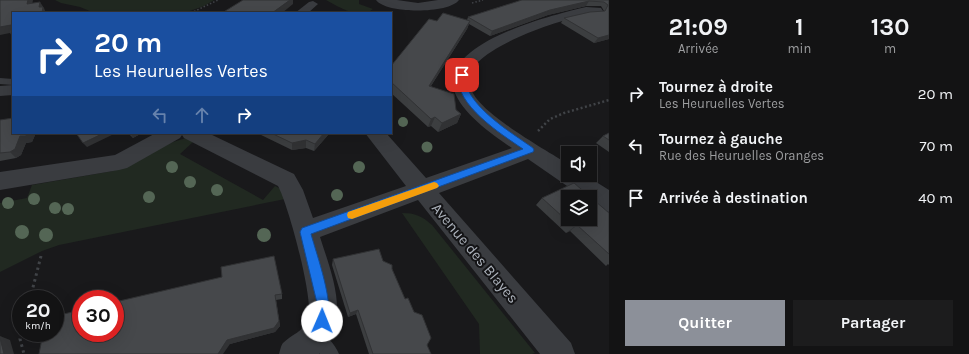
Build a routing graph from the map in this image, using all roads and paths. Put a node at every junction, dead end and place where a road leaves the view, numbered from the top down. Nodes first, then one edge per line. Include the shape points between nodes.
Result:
1 (218, 0) edge
2 (383, 0) edge
3 (452, 0) edge
4 (313, 4) dead end
5 (195, 12) edge
6 (302, 12) edge
7 (605, 12) edge
8 (0, 81) edge
9 (12, 82) edge
10 (12, 90) edge
11 (0, 91) edge
12 (609, 100) edge
13 (171, 134) edge
14 (194, 134) edge
15 (376, 134) edge
16 (526, 148) junction
17 (0, 182) edge
18 (422, 190) junction
19 (609, 202) edge
20 (305, 232) junction
21 (41, 256) dead end
22 (32, 290) edge
23 (21, 342) edge
24 (313, 348) edge
25 (24, 354) edge
26 (560, 354) edge

1 - 5 path
2 - 3 street via 423,7
4 - 6 street
7 - 16 street via 586,11 506,38 483,49 466,66 461,82 468,98 495,125
8 - 9 lane
10 - 11 street
12 - 16 path via 550,119
13 - 17 street via 119,162
14 - 20 street via 286,180 297,202
15 - 18 street, Avenue des Blayes
16 - 18 street
16 - 19 street
18 - 20 street
18 - 26 street, Avenue des Blayes
20 - 24 street via 323,303 322,321
21 - 22 path
23 - 25 path

